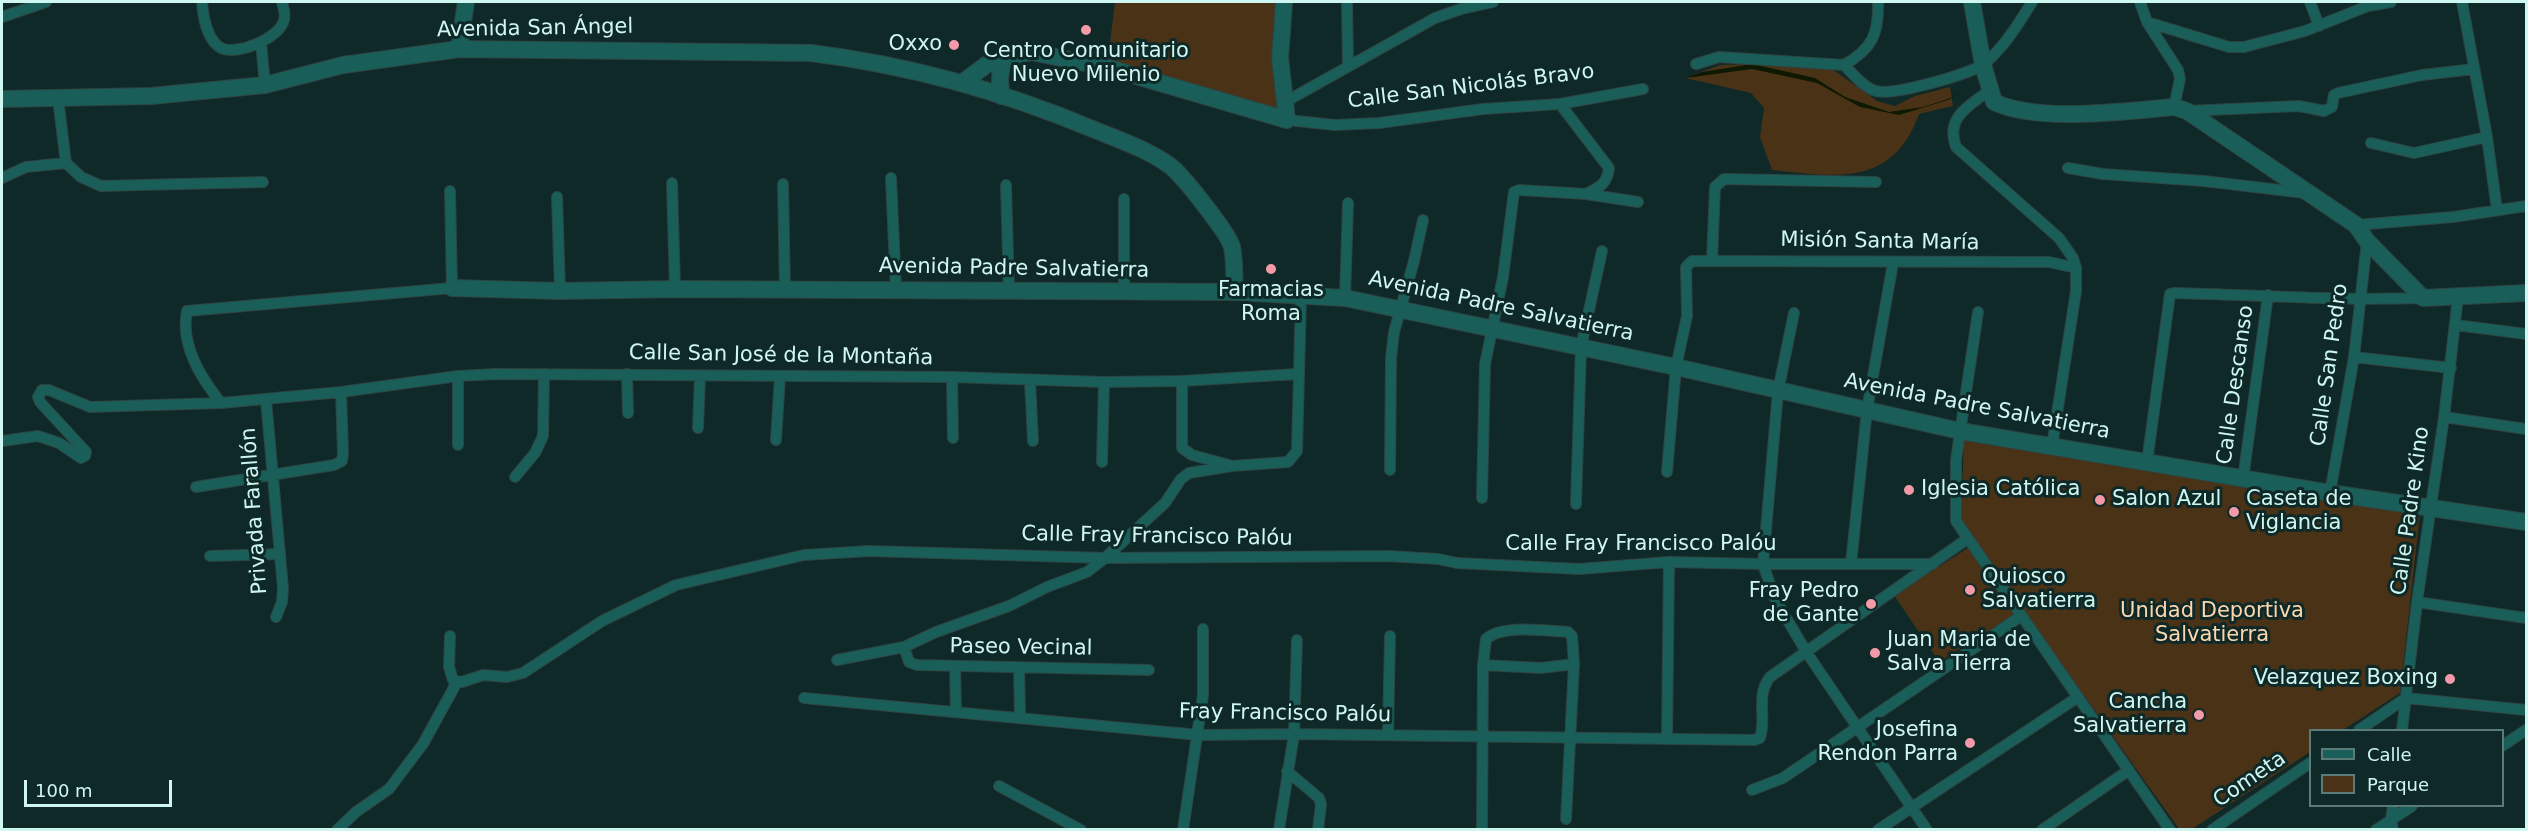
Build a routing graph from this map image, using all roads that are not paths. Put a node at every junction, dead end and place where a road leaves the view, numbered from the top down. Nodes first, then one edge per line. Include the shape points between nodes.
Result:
1 (46, 2) edge
2 (202, 2) edge
3 (282, 2) edge
4 (466, 2) edge
5 (1284, 2) edge
6 (1347, 2) edge
7 (1493, 2) edge
8 (1878, 2) edge
9 (1972, 2) edge
10 (2032, 2) edge
11 (2140, 2) edge
12 (2310, 2) edge
13 (2391, 2) edge
14 (2462, 2) edge
15 (2, 17) edge
16 (2147, 22) junction
17 (2319, 26) junction
18 (261, 43) junction
19 (459, 49) junction
20 (1003, 58) junction
21 (1696, 64) dead end
22 (1844, 65) junction
23 (1983, 65) junction
24 (1348, 66) junction
25 (2474, 69) junction
26 (962, 83) junction
27 (265, 86) junction
28 (1643, 89) dead end
29 (1001, 96) junction
30 (1992, 96) junction
31 (2, 99) edge
32 (58, 99) junction
33 (1285, 102) junction
34 (1560, 104) junction
35 (2180, 109) junction
36 (1287, 120) junction
37 (2487, 137) junction
38 (2371, 143) dead end
39 (66, 163) junction
40 (2068, 168) dead end
41 (2, 178) edge
42 (891, 178) dead end
43 (1876, 182) dead end
44 (263, 183) dead end
45 (672, 183) dead end
46 (783, 184) dead end
47 (1006, 185) dead end
48 (450, 191) dead end
49 (1586, 194) junction
50 (2311, 194) junction
51 (557, 197) dead end
52 (1124, 199) dead end
53 (1638, 202) dead end
54 (1348, 203) dead end
55 (2526, 206) edge
56 (2497, 210) junction
57 (1423, 220) dead end
58 (2356, 225) junction
59 (2367, 241) junction
60 (1602, 251) dead end
61 (1712, 261) junction
62 (1893, 263) junction
63 (2076, 268) junction
64 (452, 288) junction
65 (675, 289) junction
66 (785, 290) junction
67 (896, 290) junction
68 (560, 291) junction
69 (1009, 292) junction
70 (1235, 292) junction
71 (1124, 293) junction
72 (2526, 293) edge
73 (1301, 295) junction
74 (2268, 295) junction
75 (2458, 297) junction
76 (1345, 298) junction
77 (2423, 298) junction
78 (2360, 300) junction
79 (1401, 309) junction
80 (1978, 312) dead end
81 (1794, 313) dead end
82 (2456, 325) junction
83 (1491, 329) junction
84 (2526, 334) edge
85 (1581, 346) junction
86 (2354, 357) junction
87 (1676, 367) junction
88 (2451, 368) junction
89 (544, 374) junction
90 (627, 374) junction
91 (1297, 374) junction
92 (458, 376) junction
93 (700, 376) junction
94 (780, 376) junction
95 (952, 377) junction
96 (1030, 381) junction
97 (1182, 381) junction
98 (1104, 382) junction
99 (1779, 391) junction
100 (341, 392) junction
101 (266, 400) junction
102 (221, 403) junction
103 (1867, 410) junction
104 (628, 413) dead end
105 (2444, 417) junction
106 (698, 428) dead end
107 (2526, 429) edge
108 (1960, 431) junction
109 (953, 438) dead end
110 (776, 440) dead end
111 (2, 441) edge
112 (1033, 441) dead end
113 (458, 445) dead end
114 (2052, 446) junction
115 (1102, 462) dead end
116 (2147, 462) junction
117 (1232, 466) junction
118 (1390, 470) dead end
119 (1666, 472) dead end
120 (273, 476) junction
121 (515, 477) dead end
122 (2243, 479) junction
123 (196, 487) dead end
124 (2330, 494) junction
125 (1482, 498) dead end
126 (1576, 504) dead end
127 (2431, 508) junction
128 (2526, 522) edge
129 (1967, 539) junction
130 (280, 554) junction
131 (210, 556) dead end
132 (1105, 558) junction
133 (1669, 562) junction
134 (1763, 564) junction
135 (1851, 564) junction
136 (1933, 564) junction
137 (2417, 602) junction
138 (2021, 616) junction
139 (276, 617) dead end
140 (2526, 618) edge
141 (1203, 629) dead end
142 (450, 636) dead end
143 (1390, 636) dead end
144 (1297, 640) dead end
145 (904, 647) junction
146 (1807, 653) junction
147 (837, 660) dead end
148 (1574, 664) junction
149 (1484, 665) junction
150 (955, 667) junction
151 (1019, 668) junction
152 (1149, 670) dead end
153 (457, 682) junction
154 (2078, 697) junction
155 (804, 698) dead end
156 (2406, 698) junction
157 (2526, 710) edge
158 (956, 712) junction
159 (1020, 717) junction
160 (1859, 728) junction
161 (2360, 729) edge
162 (2402, 729) edge
163 (2526, 730) edge
164 (1294, 734) junction
165 (1199, 735) junction
166 (1388, 735) junction
167 (1484, 736) junction
168 (1569, 738) junction
169 (1667, 738) junction
170 (2504, 745) edge
171 (2309, 764) edge
172 (2129, 770) junction
173 (1287, 771) junction
174 (999, 786) dead end
175 (1752, 790) dead end
176 (2393, 807) edge
177 (2411, 807) edge
178 (1912, 808) junction
179 (1566, 819) dead end
180 (2392, 824) edge
181 (337, 830) edge
182 (1081, 830) edge
183 (1184, 830) edge
184 (1279, 830) edge
185 (1318, 830) edge
186 (1482, 830) edge
187 (1878, 830) edge
188 (1927, 830) edge
189 (2042, 830) edge
190 (2170, 830) edge
191 (2212, 830) edge
192 (2376, 830) edge

1 - 15 street
2 - 18 street via 207,28 221,48 232,50
3 - 18 street via 284,21
4 - 19 main road
5 - 33 main road via 1280,58
6 - 24 street
7 - 24 street via 1435,18
8 - 22 street via 1873,38 1862,55
9 - 23 main road
10 - 23 street
11 - 16 street
12 - 17 street
13 - 17 street via 2368,6
14 - 25 street
16 - 17 street via 2229,47 2270,42
16 - 35 street via 2178,70
18 - 27 street
19 - 26 main road, Avenida San Ángel via 811,53 855,58
19 - 27 main road, Avenida San Ángel via 343,65
20 - 26 main road, Calle San Nicolás Bravo via 986,64
20 - 29 main road
20 - 36 main road, Calle San Nicolás Bravo via 1032,52 1109,68
21 - 22 street via 1719,57
22 - 23 street via 1868,87 1881,92 1914,89
23 - 30 main road
24 - 33 street
25 - 35 street via 2422,75 2338,93 2332,107 2324,111 2299,106
25 - 37 street
26 - 29 main road, Avenida San Ángel
27 - 32 main road, Avenida San Ángel
28 - 34 street, Calle San Nicolás Bravo
29 - 70 main road, Avenida San Ángel via 1138,147 1171,166 1232,245
30 - 35 main road via 2005,107 2052,113
30 - 63 street via 1964,109 1952,135 1956,147 2059,237
31 - 32 main road, Avenida San Ángel
32 - 39 street
33 - 36 main road
34 - 36 street, Calle San Nicolás Bravo via 1483,109 1379,123 1335,125
34 - 49 street via 1609,168 1603,185
35 - 50 main road
37 - 38 street via 2414,153
37 - 56 street
39 - 41 street via 26,167
39 - 44 street via 81,177 101,186
40 - 50 street
42 - 67 street
43 - 61 street via 1724,179 1715,187
45 - 65 street
46 - 66 street
47 - 69 street
48 - 64 street
49 - 53 street
49 - 83 street via 1514,192 1503,276
50 - 58 main road
51 - 68 street
52 - 71 street
54 - 76 street
55 - 56 street
56 - 58 street
57 - 79 street
58 - 59 main road
59 - 77 main road
59 - 78 street, Calle San Pedro
60 - 85 street
61 - 62 street, Misión Santa María
61 - 87 street, Misión Santa María via 1692,261 1686,267 1687,316
62 - 63 street, Misión Santa María via 2049,262
62 - 103 street
63 - 114 street via 2076,291
64 - 68 main road, Avenida Padre Salvatierra
64 - 102 street via 187,312 184,326 192,356 204,382
65 - 66 main road, Avenida Padre Salvatierra
65 - 68 main road, Avenida Padre Salvatierra
66 - 67 main road, Avenida Padre Salvatierra
67 - 69 main road, Avenida Padre Salvatierra
69 - 71 main road, Avenida Padre Salvatierra
70 - 71 main road, Avenida Padre Salvatierra
70 - 73 main road, Avenida Padre Salvatierra
72 - 75 main road
73 - 76 main road, Avenida Padre Salvatierra
73 - 91 street
74 - 78 street
74 - 116 street via 2175,293 2169,298
74 - 122 street, Calle Descanso
75 - 77 main road
75 - 82 street, Calle Padre Kino
76 - 79 main road, Avenida Padre Salvatierra
77 - 78 street
78 - 86 street, Calle San Pedro
79 - 83 main road, Avenida Padre Salvatierra
79 - 118 street via 1391,358
80 - 108 street
81 - 99 street
82 - 84 street
82 - 88 street, Calle Padre Kino
83 - 85 main road, Avenida Padre Salvatierra
83 - 125 street via 1485,364
85 - 87 main road, Avenida Padre Salvatierra
85 - 126 street
86 - 88 street
86 - 124 street, Calle San Pedro
87 - 99 main road, Avenida Padre Salvatierra
87 - 119 street
88 - 105 street, Calle Padre Kino
89 - 90 street, Calle San José de la Montaña
89 - 92 street, Calle San José de la Montaña
89 - 121 street via 541,445
90 - 93 street, Calle San José de la Montaña
90 - 104 street
91 - 97 street, Calle San José de la Montaña
91 - 117 street via 1297,451 1293,457 1281,464
92 - 100 street, Calle San José de la Montaña
92 - 113 street
93 - 94 street, Calle San José de la Montaña
93 - 106 street
94 - 95 street, Calle San José de la Montaña
94 - 110 street
95 - 96 street, Calle San José de la Montaña
95 - 109 street
96 - 98 street, Calle San José de la Montaña
96 - 112 street
97 - 98 street, Calle San José de la Montaña
97 - 117 street via 1182,448 1192,455
98 - 115 street
99 - 103 main road, Avenida Padre Salvatierra
99 - 134 street
100 - 101 street, Calle San José de la Montaña
100 - 120 street via 342,460 334,465
101 - 102 street, Calle San José de la Montaña
101 - 120 street, Privada Farallón
102 - 111 street, Calle San José de la Montaña via 90,407 42,390 40,402 86,452 85,456 81,458 59,443 38,436
103 - 108 main road, Avenida Padre Salvatierra
103 - 135 street
105 - 107 street
105 - 127 street, Calle Padre Kino
108 - 114 main road, Avenida Padre Salvatierra
108 - 129 street via 1956,521
114 - 116 main road, Avenida Padre Salvatierra
116 - 122 main road, Avenida Padre Salvatierra
117 - 132 street, Paseo Vecinal via 1189,473 1165,503
120 - 123 street
120 - 130 street, Privada Farallón
122 - 124 main road, Avenida Padre Salvatierra
124 - 127 main road, Avenida Padre Salvatierra
127 - 128 main road, Avenida Padre Salvatierra
127 - 137 street, Calle Padre Kino
129 - 136 street
129 - 138 street
130 - 131 street
130 - 139 street, Privada Farallón via 283,588
132 - 133 street, Calle Fray Francisco Palóu via 1388,556 1579,569
132 - 145 street, Paseo Vecinal via 1087,572
132 - 153 street, Calle Fray Francisco Palóu via 869,551 804,555 676,585 602,621 523,673 507,677 483,675
133 - 134 street, Calle Fray Francisco Palóu
133 - 169 street
134 - 135 street, Calle Fray Francisco Palóu
134 - 146 street via 1775,600
135 - 136 street, Calle Fray Francisco Palóu
136 - 146 street
137 - 140 street
137 - 156 street, Calle Padre Kino
138 - 154 street
138 - 160 street
141 - 165 street
142 - 153 street via 449,667
143 - 166 street
144 - 164 street
145 - 147 street, Paseo Vecinal
145 - 150 street, Paseo Vecinal via 909,662
146 - 160 street
146 - 169 street, Fray Francisco Palóu via 1764,684 1760,738
148 - 149 street via 1541,668
148 - 149 street via 1572,636 1568,632 1514,630 1491,634 1486,639
148 - 168 street
149 - 167 street
150 - 151 street, Paseo Vecinal
150 - 158 street
151 - 152 street, Paseo Vecinal
151 - 159 street
153 - 181 street via 423,744 389,789
154 - 172 street
154 - 178 street
155 - 158 street, Fray Francisco Palóu
156 - 157 street
156 - 161 street
156 - 162 street, Calle Padre Kino
158 - 159 street, Fray Francisco Palóu
159 - 165 street, Fray Francisco Palóu
160 - 175 street via 1783,778
160 - 178 street
163 - 170 street
164 - 165 street, Fray Francisco Palóu
164 - 166 street, Fray Francisco Palóu
164 - 173 street
165 - 183 street
166 - 167 street, Fray Francisco Palóu
167 - 168 street, Fray Francisco Palóu
167 - 186 street
168 - 169 street, Fray Francisco Palóu
168 - 179 street
171 - 191 street, Cometa
172 - 189 street
172 - 190 street
173 - 184 street
173 - 185 street via 1319,798
174 - 182 street
176 - 180 street
177 - 180 street
178 - 187 street
178 - 188 street
180 - 192 street

